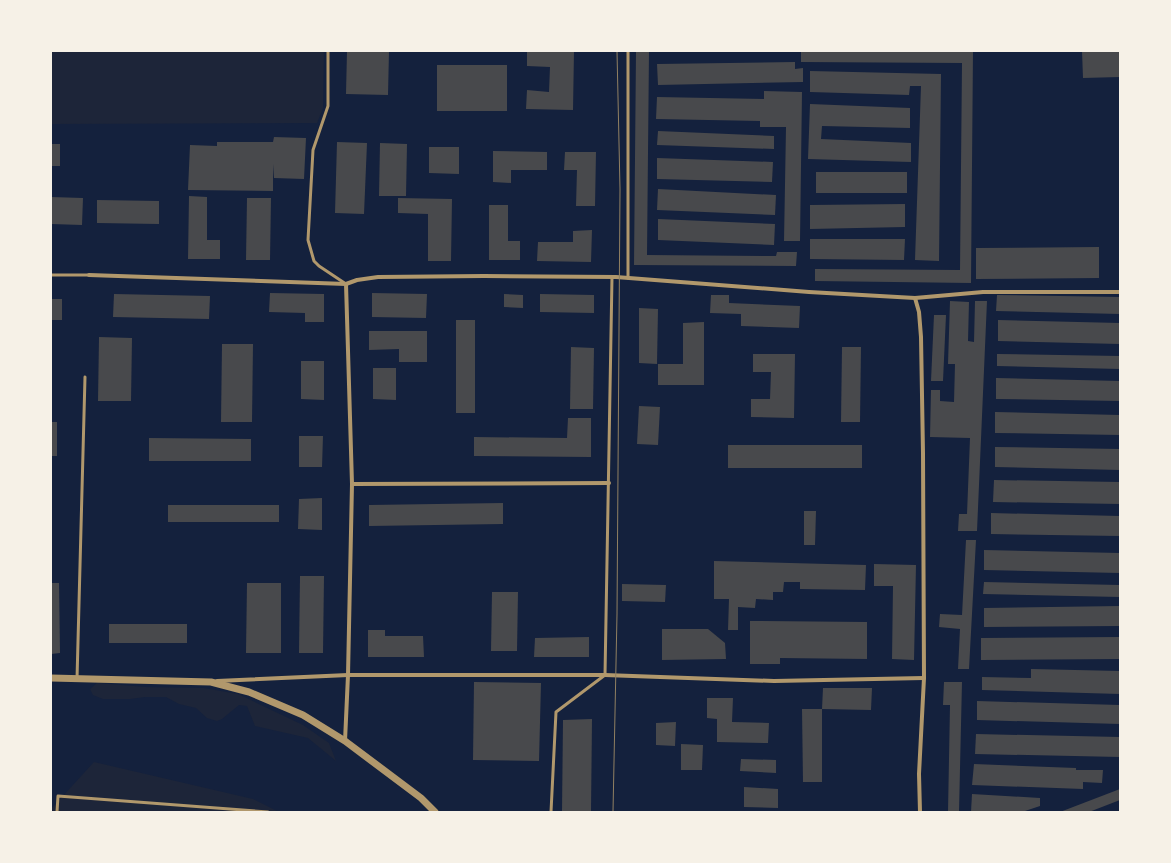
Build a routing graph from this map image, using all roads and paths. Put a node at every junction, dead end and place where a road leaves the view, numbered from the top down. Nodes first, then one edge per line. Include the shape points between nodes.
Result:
1 (328, 51) edge
2 (628, 51) edge
3 (51, 275) edge
4 (89, 275) joint
5 (612, 277) junction
6 (628, 278) junction
7 (346, 284) junction
8 (1120, 292) edge
9 (915, 298) junction
10 (85, 377) dead end
11 (609, 483) junction
12 (352, 484) junction
13 (348, 675) junction
14 (605, 675) junction
15 (51, 678) edge
16 (924, 678) junction
17 (77, 679) junction
18 (211, 682) junction
19 (345, 741) junction
20 (57, 812) edge
21 (268, 812) edge
22 (435, 812) edge
23 (551, 812) edge
24 (920, 812) edge

1 - 7 lane via 328,106 313,150 308,240 314,261
2 - 6 lane
3 - 4 lane
4 - 7 street
5 - 6 street
5 - 7 street via 378,277
5 - 11 lane
6 - 9 street
7 - 12 street
8 - 9 street via 983,292
9 - 16 street via 919,312 921,352
10 - 17 lane
11 - 12 street
11 - 14 lane
12 - 13 street
13 - 14 street
13 - 18 street
13 - 19 street
14 - 16 street via 774,681
14 - 23 lane via 556,712
15 - 17 street
16 - 24 street via 918,774
17 - 18 street
18 - 19 street via 249,692 296,712
19 - 22 street via 421,798
20 - 21 lane via 58,796

